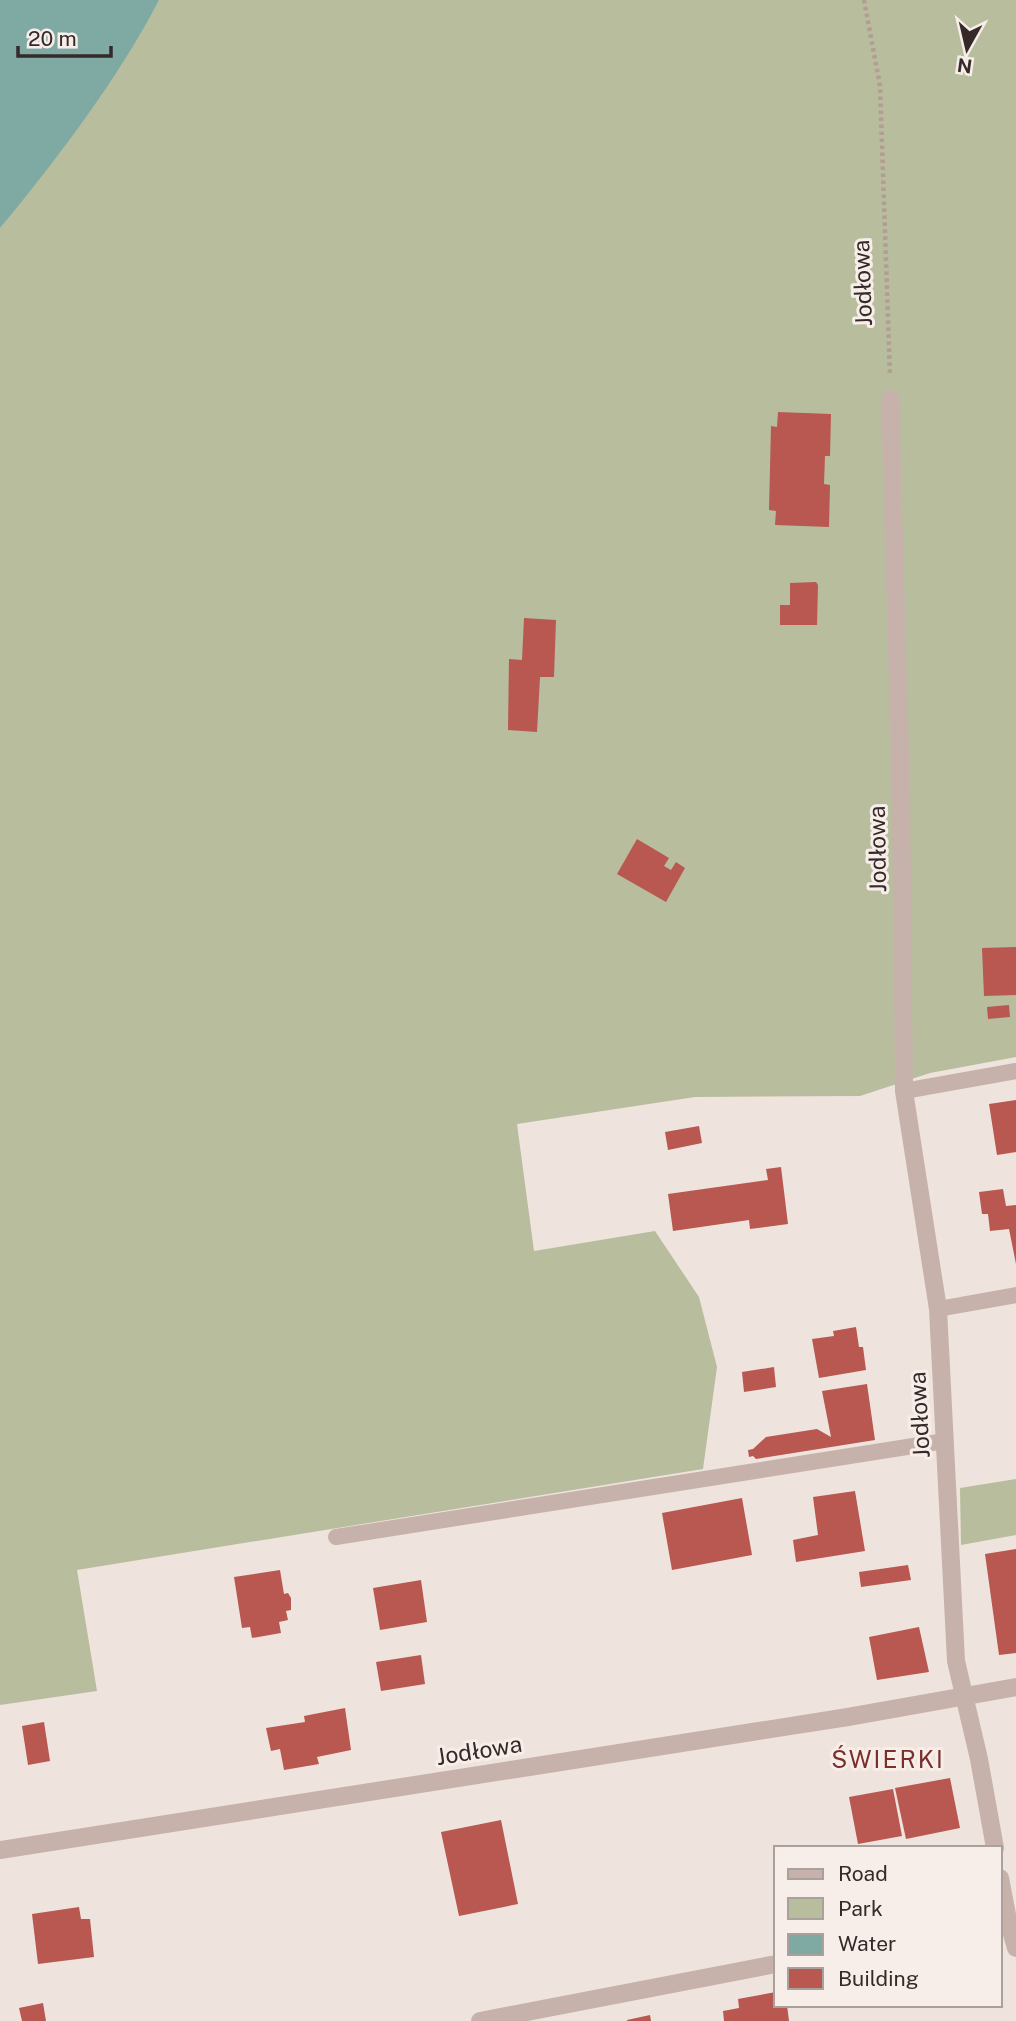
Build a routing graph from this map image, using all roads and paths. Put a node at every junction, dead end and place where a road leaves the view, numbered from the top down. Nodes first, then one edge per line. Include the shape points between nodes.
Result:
1 (864, 0) edge
2 (890, 399) joint
3 (1016, 1071) edge
4 (904, 1091) junction
5 (1016, 1295) edge
6 (937, 1309) junction
7 (945, 1441) junction
8 (336, 1537) dead end
9 (1016, 1686) edge
10 (964, 1696) junction
11 (995, 1846) edge
12 (0, 1850) edge
13 (1002, 1900) edge
14 (1004, 1921) edge
15 (1016, 1948) edge
16 (774, 1964) edge
17 (480, 2021) edge

1 - 2 path, Jodłowa via 880,86
2 - 4 street, Jodłowa
3 - 4 lane
4 - 6 street, Jodłowa
5 - 6 lane
6 - 7 street, Jodłowa
7 - 8 lane
7 - 10 street, Jodłowa via 956,1661
9 - 10 street, Jodłowa
10 - 11 street, Jodłowa
10 - 12 street, Jodłowa
13 - 14 street
14 - 15 street
16 - 17 street

